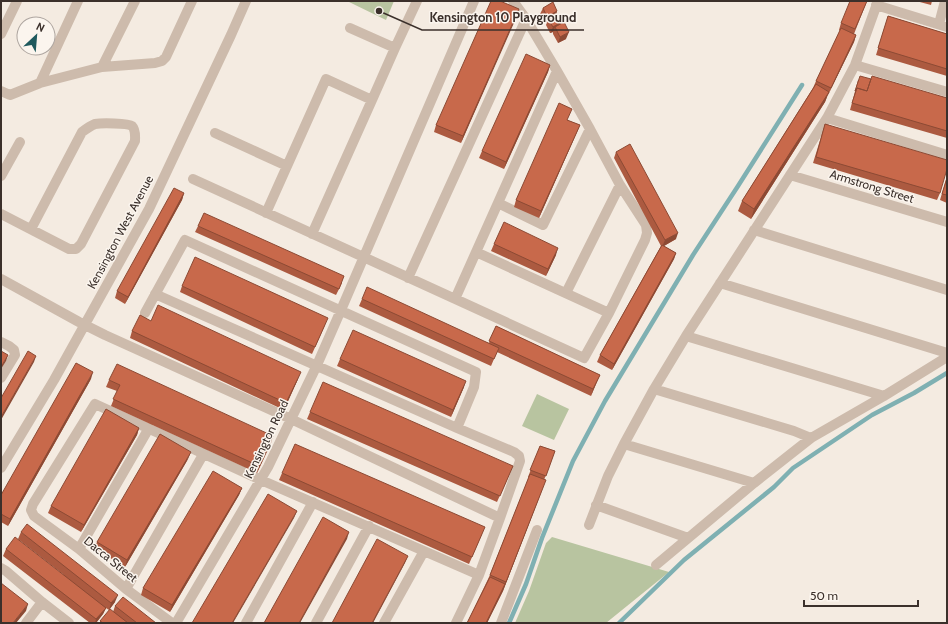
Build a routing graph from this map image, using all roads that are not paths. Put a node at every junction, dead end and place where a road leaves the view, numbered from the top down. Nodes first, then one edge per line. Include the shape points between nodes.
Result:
1 (17, 1) edge
2 (78, 1) edge
3 (135, 1) edge
4 (192, 1) edge
5 (246, 1) edge
6 (417, 1) edge
7 (474, 1) edge
8 (513, 1) edge
9 (945, 1) edge
10 (877, 3) edge
11 (526, 19) junction
12 (943, 25) edge
13 (350, 28) dead end
14 (1, 34) edge
15 (395, 48) junction
16 (854, 64) junction
17 (102, 67) junction
18 (557, 71) junction
19 (40, 83) junction
20 (1, 92) edge
21 (947, 92) edge
22 (372, 100) junction
23 (827, 118) junction
24 (590, 129) junction
25 (215, 133) dead end
26 (20, 142) dead end
27 (947, 155) edge
28 (287, 166) junction
29 (790, 175) junction
30 (1, 176) edge
31 (193, 179) dead end
32 (620, 185) junction
33 (498, 203) junction
34 (266, 212) junction
35 (1, 214) edge
36 (947, 222) edge
37 (31, 230) junction
38 (754, 230) junction
39 (312, 234) junction
40 (476, 252) junction
41 (364, 258) junction
42 (408, 278) junction
43 (1, 279) edge
44 (720, 284) junction
45 (947, 290) edge
46 (566, 293) junction
47 (155, 294) junction
48 (455, 299) junction
49 (341, 310) junction
50 (145, 312) dead end
51 (609, 313) junction
52 (85, 324) junction
53 (686, 336) junction
54 (1, 342) edge
55 (947, 353) edge
56 (947, 357) edge
57 (317, 365) junction
58 (1, 378) edge
59 (654, 389) junction
60 (884, 396) junction
61 (291, 419) junction
62 (148, 428) junction
63 (457, 428) junction
64 (811, 438) junction
65 (624, 444) junction
66 (204, 453) junction
67 (1, 468) edge
68 (261, 480) junction
69 (754, 483) junction
70 (313, 502) junction
71 (596, 506) junction
72 (500, 518) junction
73 (589, 525) dead end
74 (369, 526) junction
75 (537, 530) dead end
76 (688, 538) junction
77 (79, 549) junction
78 (424, 551) junction
79 (656, 564) dead end
80 (1, 568) edge
81 (479, 575) junction
82 (126, 589) junction
83 (42, 602) junction
84 (26, 623) edge
85 (70, 623) edge
86 (172, 623) edge
87 (176, 623) edge
88 (246, 623) edge
89 (316, 623) edge
90 (384, 623) edge
91 (456, 623) edge
92 (501, 623) edge

1 - 14 street
2 - 19 street
3 - 17 street
4 - 17 street via 162,61
5 - 52 street, Kensington West Avenue via 152,202
6 - 15 street
7 - 41 street, Kensington Road
8 - 11 street
9 - 12 street
10 - 12 street
10 - 16 street
11 - 18 street
11 - 42 street
13 - 15 street
15 - 22 street
16 - 21 street
16 - 23 street
17 - 19 street
18 - 24 street
18 - 33 street
19 - 20 street via 10,95
22 - 28 street via 326,79
22 - 39 street
23 - 27 street
23 - 29 street
24 - 32 street
24 - 33 street via 543,225
25 - 28 street
26 - 30 street
28 - 34 street
29 - 36 street, Armstrong Street
29 - 38 street
31 - 34 street
32 - 46 street
32 - 51 street via 646,225 647,233
33 - 40 street
34 - 39 street
35 - 37 street
37 - 37 street via 82,132 97,124 127,124 133,127 135,141 81,244 76,249 69,249
38 - 44 street
38 - 45 street
39 - 41 street
40 - 46 street
40 - 48 street
41 - 42 street
41 - 49 street, Kensington Road
42 - 48 street
43 - 52 street
44 - 53 street
44 - 55 street
46 - 51 street
47 - 49 street via 185,240
47 - 50 street
47 - 57 street
48 - 51 street via 584,358
49 - 57 street, Kensington Road
49 - 63 street via 476,372 474,386
52 - 61 street
52 - 67 street, Kensington West Avenue
53 - 59 street
53 - 60 street
54 - 58 street via 14,350 15,355
56 - 60 street
57 - 61 street, Kensington Road
57 - 63 street
59 - 64 street
59 - 65 street
60 - 64 street
61 - 68 street, Kensington Road
61 - 72 street
62 - 66 street
62 - 77 street
62 - 77 street, Dacca Street via 95,404 33,504 31,510 34,516
63 - 72 street via 519,456 520,461
64 - 69 street
65 - 69 street
65 - 71 street
66 - 68 street
66 - 82 street
68 - 70 street
68 - 87 street, Kensington Road
69 - 76 street
70 - 74 street
70 - 88 street
71 - 73 street
71 - 76 street
72 - 81 street
74 - 78 street
74 - 89 street
75 - 92 street
76 - 79 street
77 - 82 street, Dacca Street
78 - 81 street
78 - 90 street
80 - 83 street
81 - 91 street
82 - 86 street, Dacca Street
83 - 84 street
83 - 85 street

